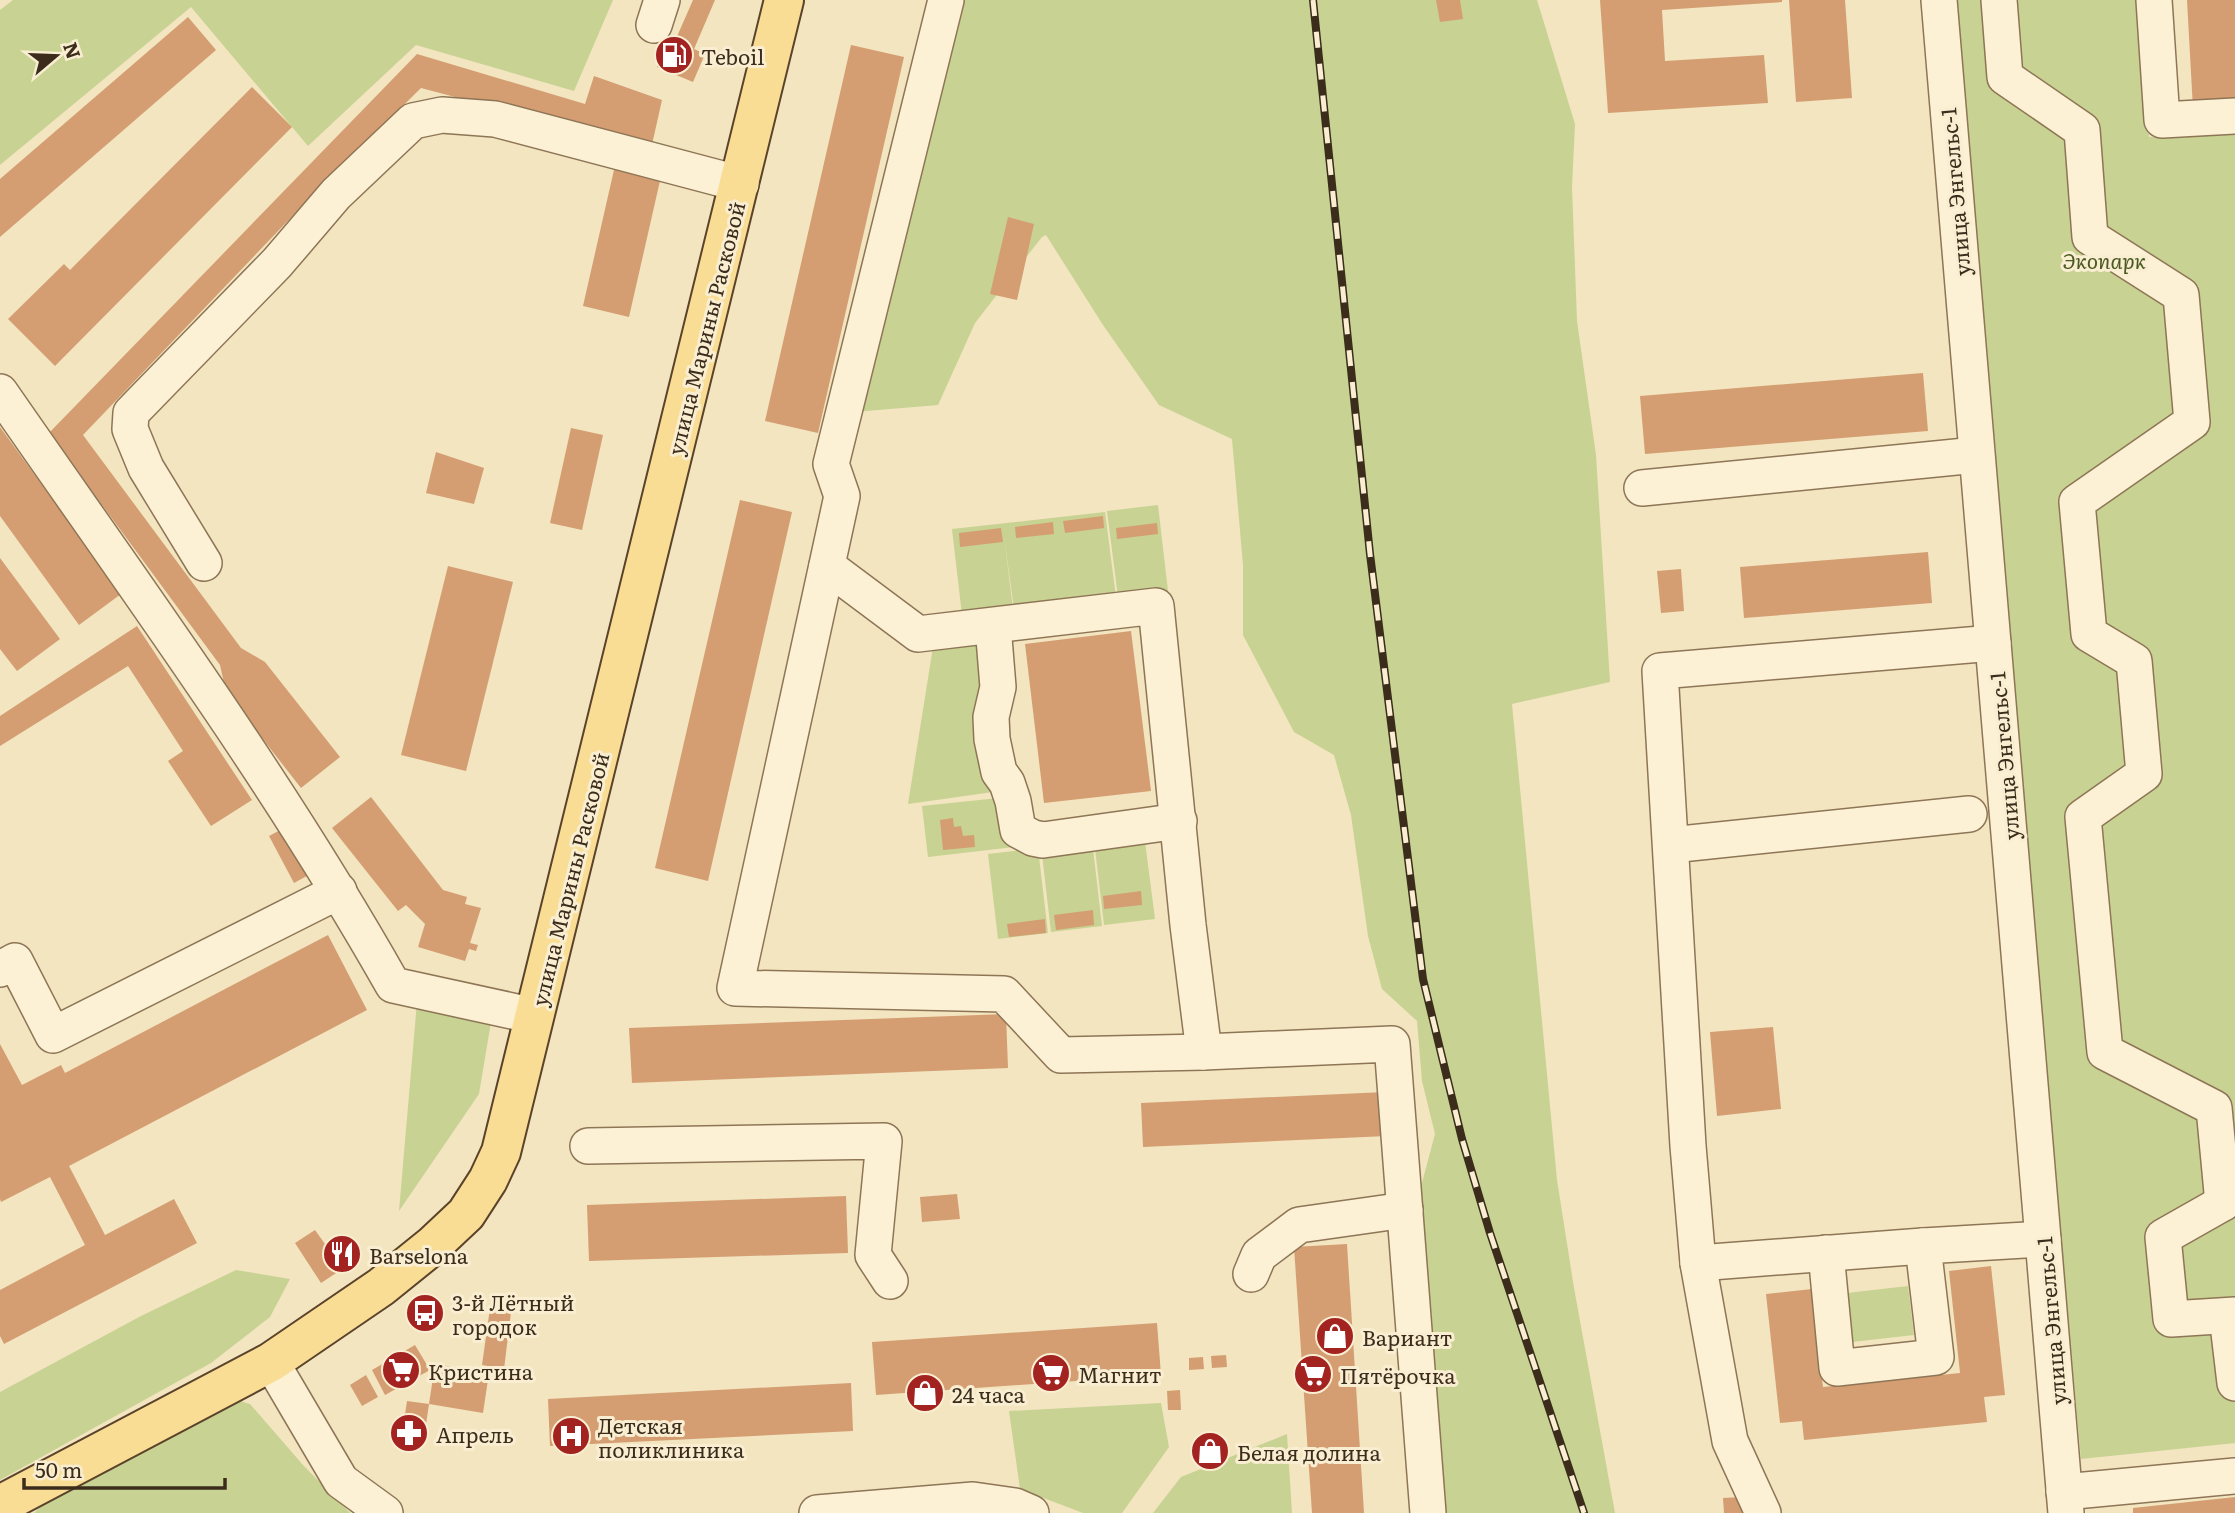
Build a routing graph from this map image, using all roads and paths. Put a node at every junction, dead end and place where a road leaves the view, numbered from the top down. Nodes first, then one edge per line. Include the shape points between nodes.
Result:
1 (784, 0) edge
2 (946, 0) edge
3 (1939, 0) edge
4 (1999, 0) edge
5 (2154, 0) edge
6 (2235, 116) edge
7 (741, 184) junction
8 (0, 392) edge
9 (1976, 455) junction
10 (1643, 488) dead end
11 (204, 563) dead end
12 (827, 566) junction
13 (993, 626) junction
14 (1993, 643) junction
15 (1969, 814) dead end
16 (1180, 821) junction
17 (1671, 845) junction
18 (339, 891) junction
19 (0, 968) edge
20 (535, 1016) junction
21 (1204, 1052) junction
22 (588, 1146) dead end
23 (2229, 1205) edge
24 (1405, 1210) junction
25 (2043, 1239) junction
26 (1923, 1246) junction
27 (1826, 1253) junction
28 (1698, 1263) junction
29 (1251, 1274) dead end
30 (890, 1281) dead end
31 (2231, 1316) edge
32 (271, 1362) junction
33 (2235, 1383) edge
34 (2235, 1476) edge
35 (2124, 1500) edge
36 (2065, 1503) edge
37 (0, 1505) edge
38 (385, 1513) edge
39 (817, 1513) edge
40 (1031, 1513) edge
41 (1428, 1513) edge
42 (1763, 1513) edge

1 - 7 main road, улица Марины Расковой
2 - 12 street via 831,464 842,496
3 - 9 street, улица Энгельс-1
4 - 23 street via 2005,77 2082,130 2090,237 2181,295 2192,422 2077,502 2089,634 2134,661 2144,774 2083,817 2105,1052 2214,1108
5 - 6 street via 2162,120
7 - 11 street via 495,119 442,115 413,121 336,194 277,263 131,413 130,429 146,468
7 - 20 main road, улица Марины Расковой
8 - 18 street
9 - 10 street
9 - 14 street, улица Энгельс-1
12 - 13 street via 918,634
12 - 21 street via 735,988 1004,994 1061,1055
13 - 16 street via 998,687 991,717 992,739 1018,830 1043,840
13 - 16 street via 1156,606
14 - 17 street via 1660,671
14 - 25 street, улица Энгельс-1
15 - 17 street
16 - 21 street
17 - 28 street
18 - 19 street via 53,1035 15,961
18 - 20 street via 393,985
20 - 32 main road, улица Марины Расковой via 501,1152 466,1214 381,1287
21 - 24 street via 1392,1044
22 - 30 street via 884,1141 873,1255
23 - 31 street via 2163,1237 2171,1319
24 - 29 street via 1299,1225 1259,1255
24 - 41 street
25 - 26 street
25 - 36 street, улица Энгельс-1
26 - 27 street
26 - 27 street via 1936,1357 1837,1368
27 - 28 street
28 - 42 street via 1730,1441
31 - 33 street
32 - 37 main road, улица Марины Расковой
32 - 38 street via 341,1480
34 - 35 street
35 - 36 street
39 - 40 street via 973,1500

